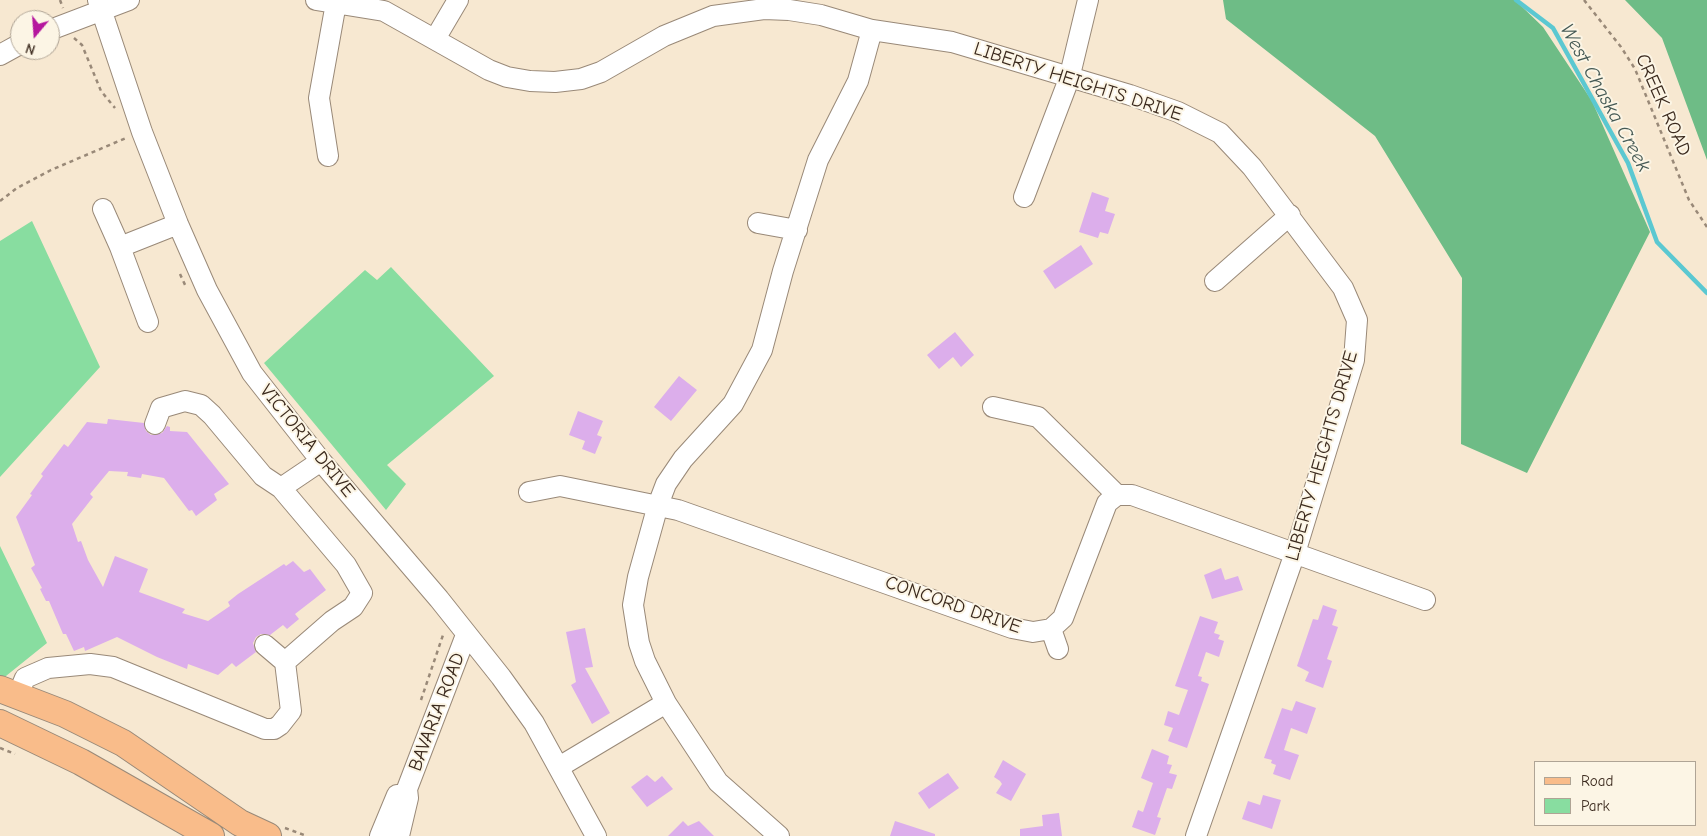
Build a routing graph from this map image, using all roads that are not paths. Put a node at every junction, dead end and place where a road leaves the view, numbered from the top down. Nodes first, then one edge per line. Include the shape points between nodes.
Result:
1 (129, 0) edge
2 (316, 0) edge
3 (458, 0) edge
4 (1088, 0) edge
5 (336, 3) junction
6 (99, 5) edge
7 (789, 5) edge
8 (60, 25) edge
9 (872, 30) junction
10 (435, 39) junction
11 (1069, 79) junction
12 (328, 156) dead end
13 (1024, 197) dead end
14 (103, 209) dead end
15 (1290, 215) junction
16 (758, 223) dead end
17 (178, 224) junction
18 (797, 230) junction
19 (120, 246) junction
20 (1215, 281) dead end
21 (148, 322) dead end
22 (993, 407) dead end
23 (156, 424) dead end
24 (321, 460) junction
25 (281, 488) junction
26 (529, 492) dead end
27 (1117, 495) junction
28 (658, 505) junction
29 (1295, 553) junction
30 (1425, 600) dead end
31 (1051, 629) junction
32 (466, 635) junction
33 (265, 645) dead end
34 (1058, 649) dead end
35 (285, 662) junction
36 (9, 692) edge
37 (666, 703) junction
38 (2, 728) edge
39 (158, 766) junction
40 (559, 767) junction
41 (407, 789) junction
42 (211, 836) edge
43 (268, 836) edge
44 (380, 836) edge
45 (399, 836) edge
46 (596, 836) edge
47 (779, 836) edge
48 (1196, 836) edge

1 - 6 street
2 - 5 street, LIBERTY HEIGHTS DRIVE
3 - 10 street
4 - 11 street
5 - 10 street, LIBERTY HEIGHTS DRIVE via 384,11
5 - 12 street via 319,98
6 - 8 street
6 - 17 street, VICTORIA DRIVE via 142,132
7 - 9 street, LIBERTY HEIGHTS DRIVE
7 - 10 street, LIBERTY HEIGHTS DRIVE via 713,16 664,36 601,72 581,79 555,82 507,77 480,66
9 - 11 street, LIBERTY HEIGHTS DRIVE via 952,42
9 - 18 street via 858,82 818,160
11 - 13 street
11 - 15 street, LIBERTY HEIGHTS DRIVE via 1178,112 1220,134 1252,167
14 - 19 street
15 - 20 street
15 - 29 street, LIBERTY HEIGHTS DRIVE via 1344,288 1357,320 1354,360
16 - 18 street
17 - 19 street
17 - 24 street, VICTORIA DRIVE via 252,373
18 - 28 street via 762,350 733,404 683,459 666,484
19 - 21 street
22 - 27 street via 1038,417
23 - 25 street via 161,408 185,401 201,405 263,476
24 - 25 street
24 - 32 street, VICTORIA DRIVE
25 - 35 street via 346,565 362,593 353,607
26 - 28 street, CONCORD DRIVE via 560,486
27 - 29 street via 1132,496
27 - 31 street via 1107,503 1063,618
28 - 31 street, CONCORD DRIVE via 1012,628 1033,632
28 - 37 street via 633,605 645,661
29 - 30 street
29 - 48 street, LIBERTY HEIGHTS DRIVE
31 - 34 street
32 - 40 street, VICTORIA DRIVE via 534,722
32 - 41 street, BAVARIA ROAD
33 - 35 street
35 - 36 street via 290,711 274,729 265,729 105,666 90,664 48,668 25,678
36 - 39 main road via 65,714 122,743
37 - 40 street
37 - 47 street via 718,782
38 - 39 main road via 18,718 68,734 116,756
38 - 42 main road via 89,766
39 - 43 main road via 240,822
40 - 46 street, VICTORIA DRIVE
41 - 44 street, BAVARIA ROAD via 398,793
41 - 45 street, BAVARIA ROAD

